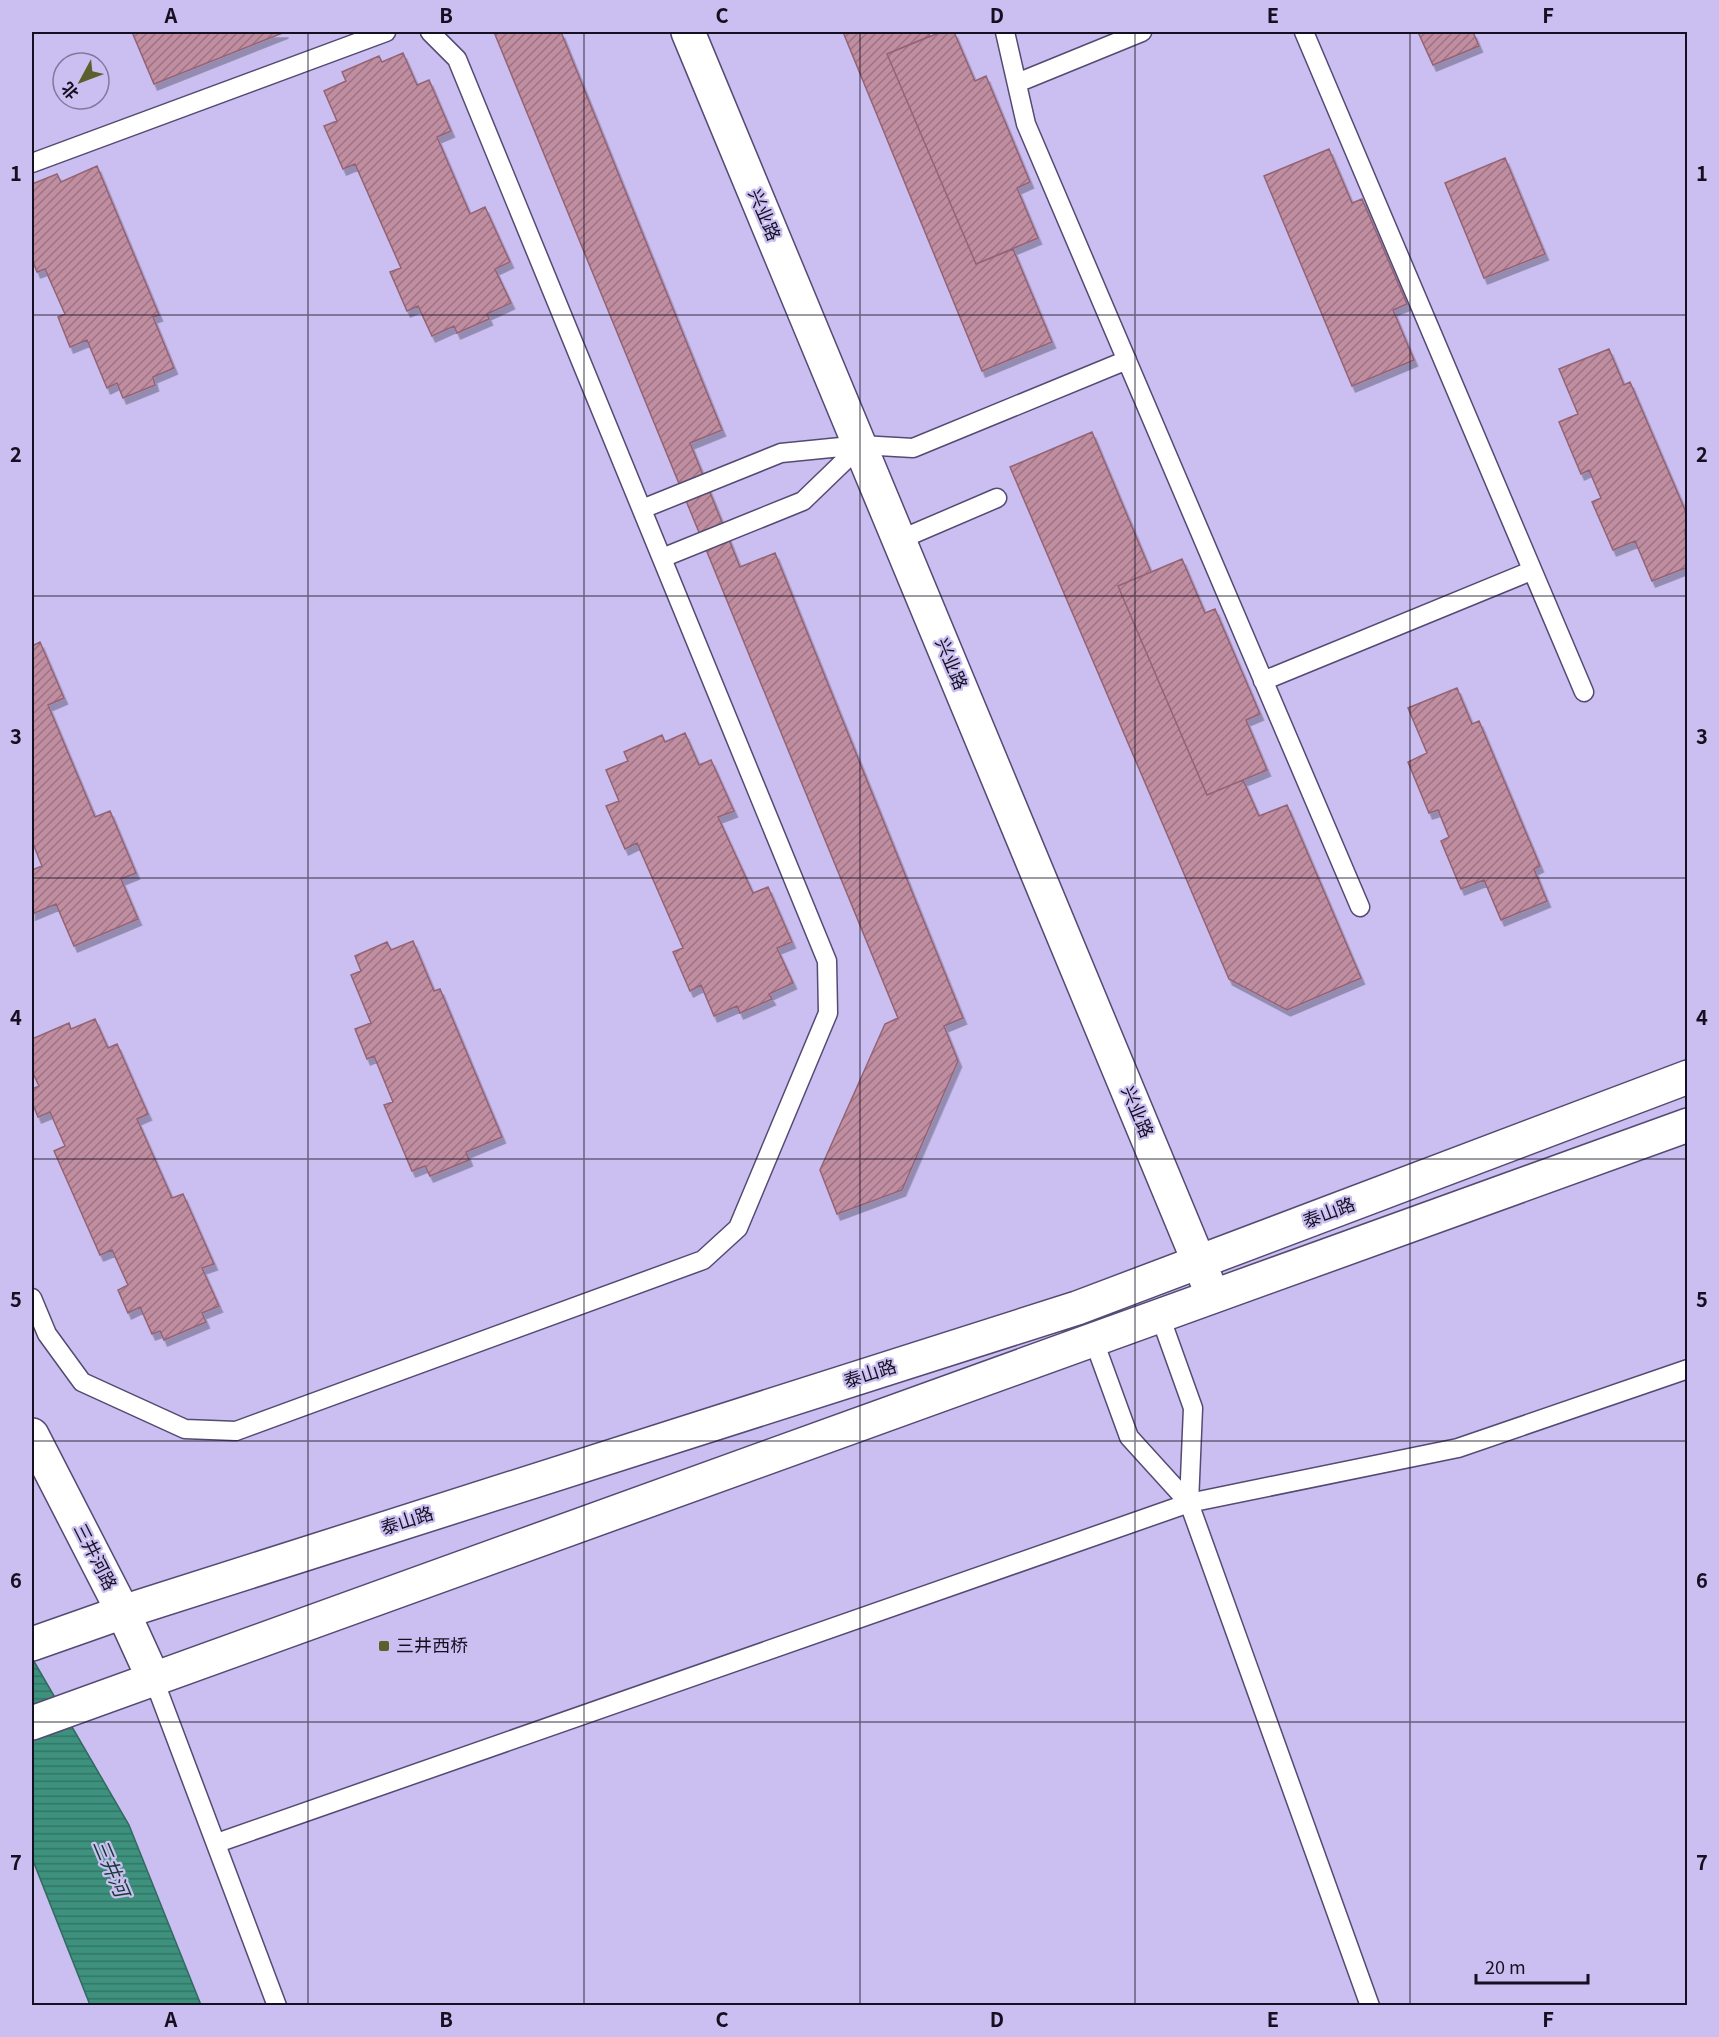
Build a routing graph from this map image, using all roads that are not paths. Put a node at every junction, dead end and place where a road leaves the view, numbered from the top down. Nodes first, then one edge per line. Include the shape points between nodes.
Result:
1 (386, 32) edge
2 (430, 32) edge
3 (688, 32) edge
4 (1005, 32) edge
5 (1142, 32) edge
6 (1304, 32) edge
7 (1017, 83) junction
8 (32, 164) edge
9 (1127, 360) junction
10 (861, 445) junction
11 (997, 498) dead end
12 (642, 509) junction
13 (899, 540) junction
14 (662, 558) junction
15 (1532, 571) junction
16 (1263, 681) junction
17 (1584, 692) dead end
18 (1359, 908) dead end
19 (1688, 1077) edge
20 (1688, 1125) edge
21 (1200, 1263) junction
22 (1214, 1296) junction
23 (32, 1298) edge
24 (1160, 1316) junction
25 (1094, 1341) junction
26 (1688, 1369) edge
27 (32, 1435) edge
28 (1189, 1503) junction
29 (123, 1612) junction
30 (37, 1642) edge
31 (154, 1680) junction
32 (32, 1723) edge
33 (217, 1844) junction
34 (277, 2006) edge
35 (1370, 2006) edge

1 - 8 lane
2 - 12 lane via 457,59
3 - 10 main road, 兴业路
4 - 7 lane
5 - 7 lane
6 - 15 lane
7 - 9 lane via 1026,124
9 - 10 lane via 913,448
9 - 16 lane
10 - 12 lane via 781,453
10 - 13 main road, 兴业路
10 - 14 lane via 804,501
11 - 13 lane
12 - 14 lane
13 - 21 main road, 兴业路
14 - 23 lane via 827,961 828,1013 738,1228 703,1260 237,1431 185,1429 82,1382 47,1334
15 - 16 lane
15 - 17 lane
16 - 18 lane
19 - 21 main road, 泰山路
20 - 22 main road
21 - 22 main road, 兴业路
21 - 29 main road, 泰山路 via 1077,1308
22 - 24 main road
24 - 25 main road
24 - 28 lane via 1193,1408
25 - 28 lane via 1129,1437
25 - 31 main road
26 - 28 lane via 1458,1448
27 - 29 main road, 三井河路
28 - 33 lane
28 - 35 lane
29 - 30 main road, 泰山路
29 - 31 main road, 三井河路
31 - 32 main road
31 - 33 lane
33 - 34 lane

